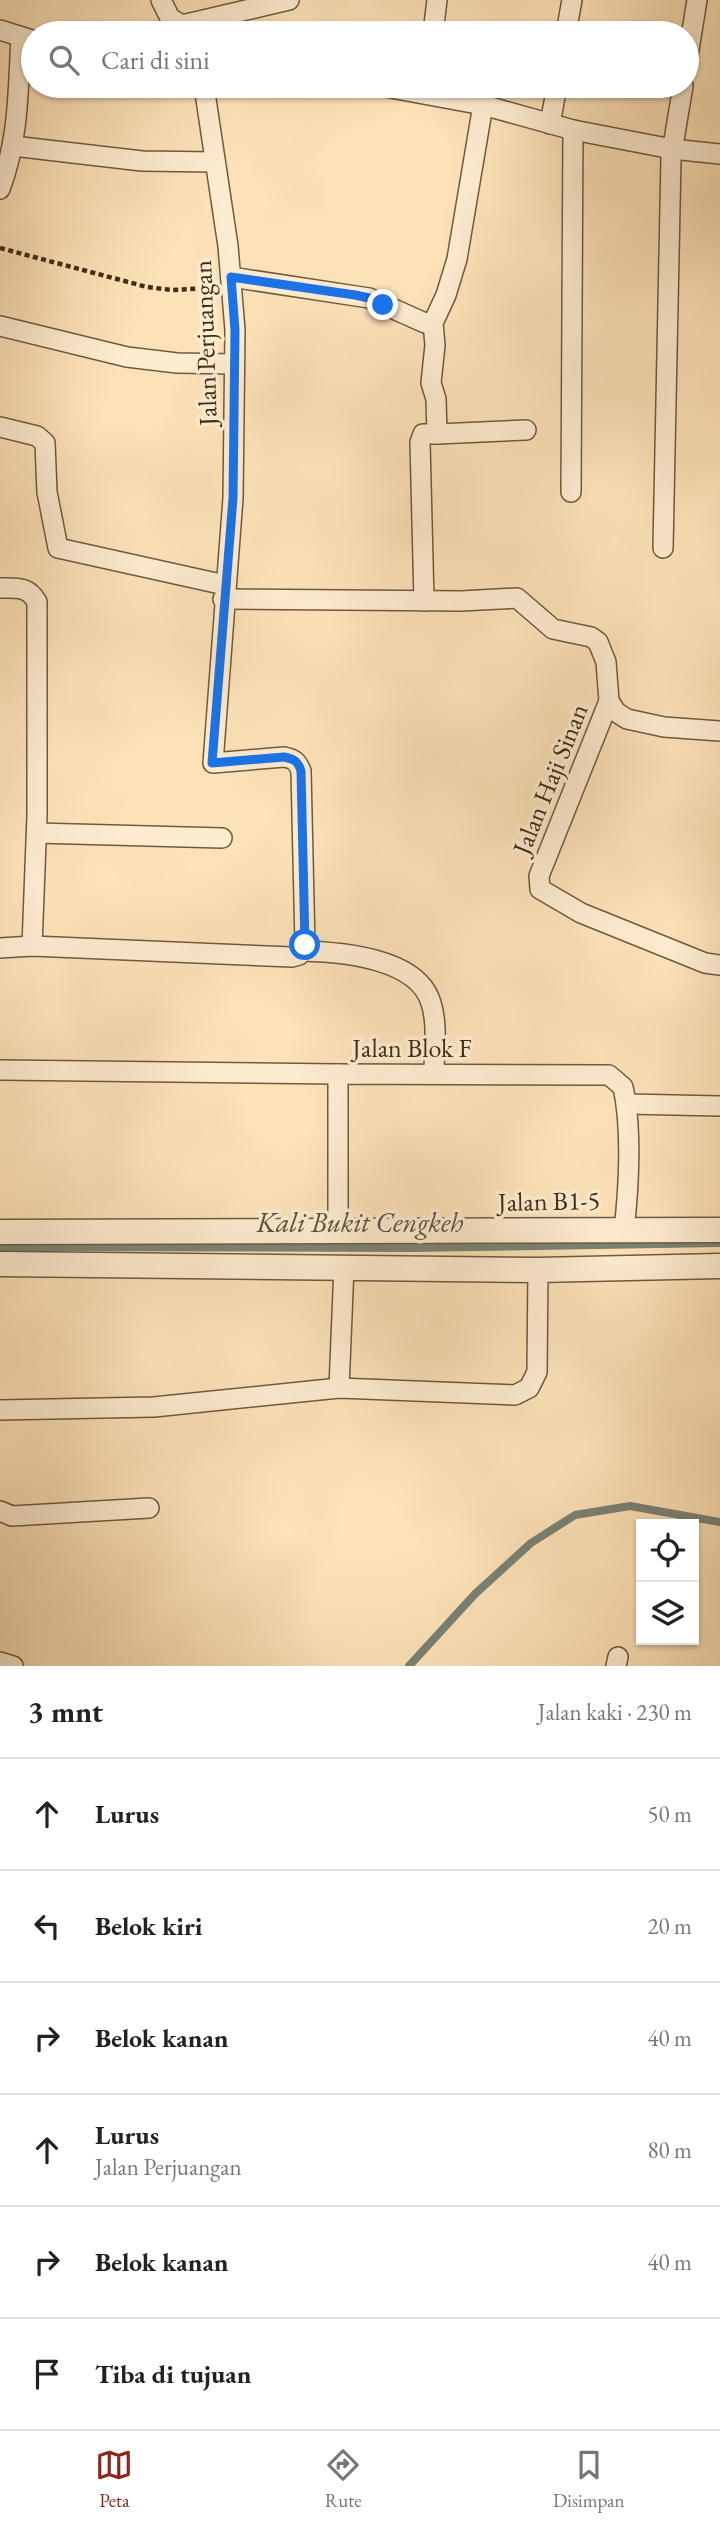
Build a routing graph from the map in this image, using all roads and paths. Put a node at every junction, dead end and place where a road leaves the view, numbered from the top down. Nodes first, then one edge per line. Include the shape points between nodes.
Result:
1 (161, 0) edge
2 (289, 0) edge
3 (438, 0) edge
4 (572, 0) edge
5 (697, 0) edge
6 (175, 21) edge
7 (199, 21) edge
8 (435, 21) edge
9 (568, 21) edge
10 (694, 21) edge
11 (0, 30) edge
12 (21, 37) edge
13 (21, 85) edge
14 (206, 98) edge
15 (454, 98) edge
16 (555, 98) edge
17 (681, 98) edge
18 (483, 106) junction
19 (550, 124) junction
20 (573, 130) junction
21 (13, 146) junction
22 (672, 149) junction
23 (720, 154) edge
24 (215, 162) junction
25 (0, 189) edge
26 (0, 248) edge
27 (232, 282) junction
28 (433, 323) junction
29 (0, 326) edge
30 (234, 364) junction
31 (0, 427) edge
32 (526, 430) dead end
33 (437, 434) junction
34 (571, 492) dead end
35 (663, 548) dead end
36 (0, 588) edge
37 (224, 592) junction
38 (424, 601) junction
39 (609, 701) junction
40 (720, 731) edge
41 (37, 833) junction
42 (222, 838) dead end
43 (32, 946) junction
44 (0, 948) edge
45 (303, 951) junction
46 (720, 965) edge
47 (0, 1070) edge
48 (434, 1073) junction
49 (338, 1074) junction
50 (627, 1104) junction
51 (720, 1106) edge
52 (624, 1230) junction
53 (720, 1230) edge
54 (0, 1232) edge
55 (336, 1233) junction
56 (0, 1264) edge
57 (344, 1266) junction
58 (720, 1266) edge
59 (538, 1270) junction
60 (339, 1388) junction
61 (0, 1409) edge
62 (149, 1508) dead end
63 (0, 1511) edge
64 (0, 1662) edge
65 (13, 1666) edge

1 - 6 street
2 - 7 street
3 - 8 street
4 - 9 street
5 - 10 street
11 - 12 street
13 - 21 street
14 - 24 street, Jalan Perjuangan
15 - 18 street
16 - 19 street
17 - 22 street
18 - 19 street
18 - 28 street via 457,259
19 - 20 street
20 - 22 street
20 - 34 street
21 - 24 street via 142,161
21 - 25 street
22 - 23 street
22 - 35 street
24 - 27 street, Jalan Perjuangan
26 - 27 path via 147,287 172,290
27 - 28 street via 369,298
27 - 30 street, Jalan Perjuangan
28 - 33 street via 431,383
29 - 30 street via 127,357
30 - 37 street, Jalan Perjuangan via 233,498
31 - 37 street via 37,436 45,443 47,492 58,548
32 - 33 street
33 - 38 street via 420,437
36 - 41 street via 25,589 37,602
37 - 38 street
37 - 45 street, Jalan Perjuangan via 212,763 284,757 299,765
38 - 39 street via 517,598 553,629 591,637 603,650
39 - 40 street via 627,719
39 - 46 street, Jalan Haji Sinan via 539,876 540,889 582,913
41 - 42 street
41 - 43 street
43 - 44 street
43 - 45 street via 292,957
45 - 48 street via 364,957 402,971 424,989 433,1011
47 - 49 street
48 - 49 street, Jalan Blok F
48 - 50 street, Jalan Blok F via 609,1075 623,1087
49 - 55 street, Jalan Blok F
50 - 51 street
50 - 52 street
52 - 53 street, Jalan B1-5
52 - 55 street, Jalan B1-5
54 - 55 street, Jalan B1-5
56 - 57 street
57 - 59 street
57 - 60 street
58 - 59 street
59 - 60 street via 537,1372 529,1388 515,1395
60 - 61 street via 155,1407
62 - 63 street via 12,1516
64 - 65 street

